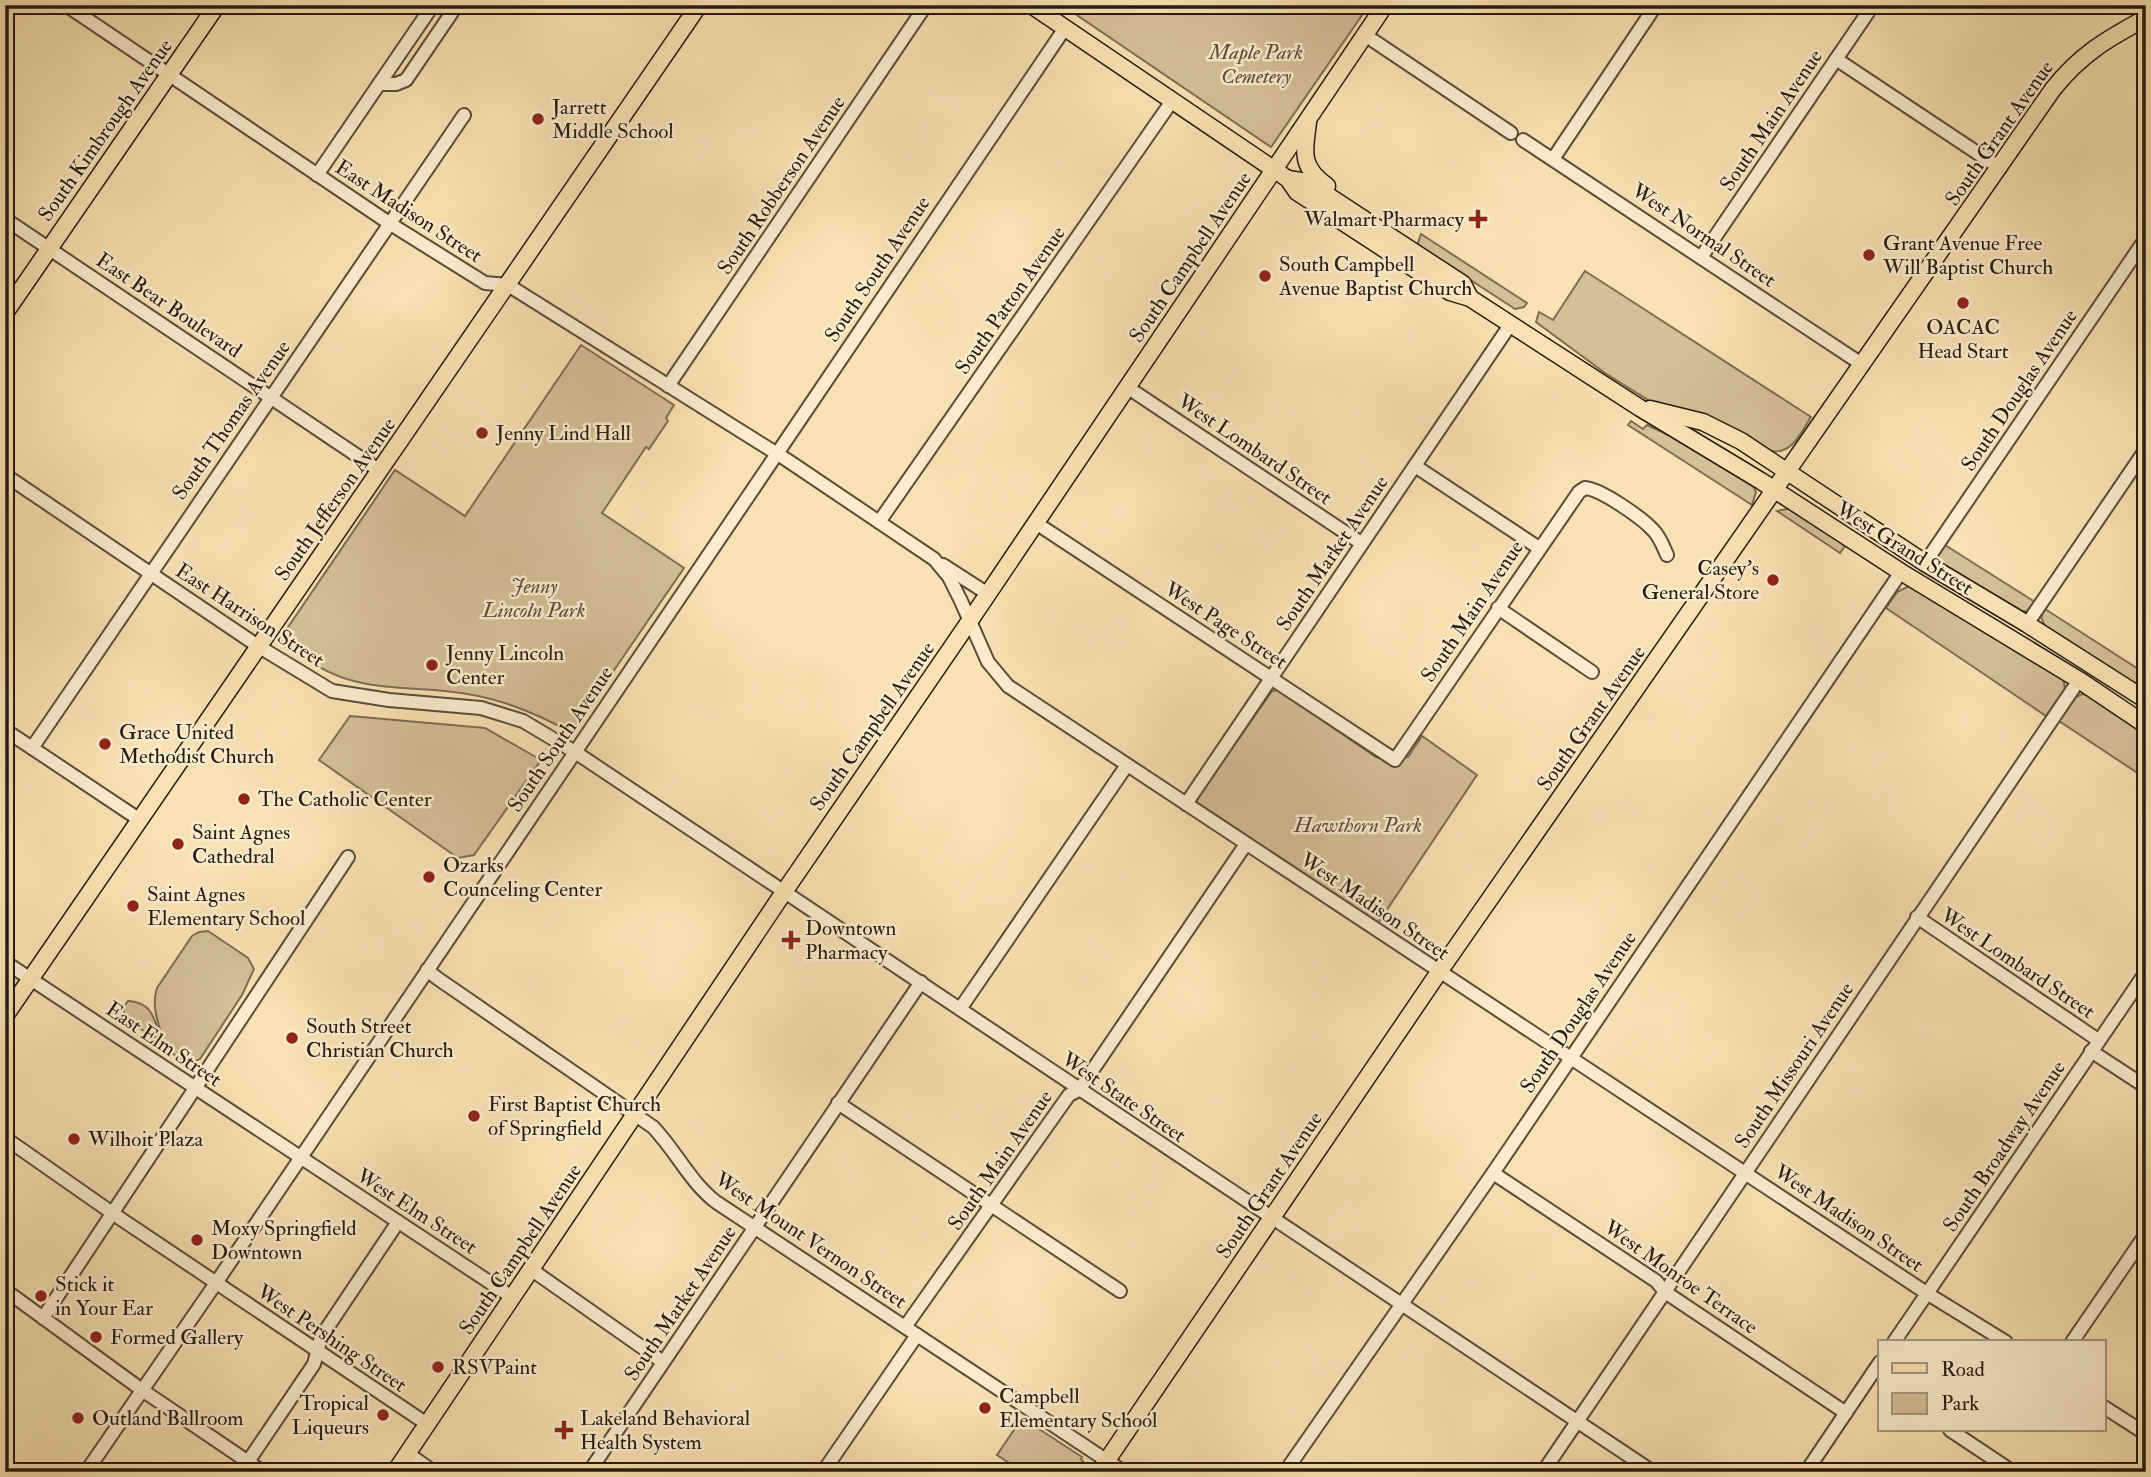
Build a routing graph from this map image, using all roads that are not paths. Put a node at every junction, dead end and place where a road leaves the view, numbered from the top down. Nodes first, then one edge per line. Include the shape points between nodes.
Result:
1 (66, 5) edge
2 (217, 5) edge
3 (433, 5) edge
4 (457, 5) edge
5 (699, 5) edge
6 (926, 5) edge
7 (1031, 5) edge
8 (1385, 5) edge
9 (1656, 5) edge
10 (1872, 5) edge
11 (2146, 18) edge
12 (1065, 28) junction
13 (1365, 35) junction
14 (1836, 59) junction
15 (169, 74) junction
16 (379, 84) junction
17 (1172, 101) junction
18 (464, 115) dead end
19 (1309, 118) junction
20 (1511, 133) dead end
21 (1524, 139) dead end
22 (1553, 159) junction
23 (2000, 168) junction
24 (1281, 174) junction
25 (317, 175) junction
26 (1355, 214) junction
27 (5, 219) edge
28 (389, 223) junction
29 (2144, 245) edge
30 (50, 248) junction
31 (1702, 256) junction
32 (508, 285) junction
33 (1470, 298) junction
34 (5, 313) edge
35 (1510, 325) junction
36 (1863, 365) junction
37 (668, 386) junction
38 (1127, 387) junction
39 (271, 397) junction
40 (1640, 408) junction
41 (2146, 449) edge
42 (775, 454) junction
43 (1415, 466) junction
44 (380, 471) junction
45 (1788, 473) junction
46 (5, 475) edge
47 (1776, 490) junction
48 (880, 522) junction
49 (1036, 523) junction
50 (1361, 543) junction
51 (1539, 548) junction
52 (1667, 555) dead end
53 (934, 559) junction
54 (1925, 563) junction
55 (150, 572) junction
56 (1901, 572) junction
57 (988, 594) junction
58 (1498, 608) junction
59 (970, 622) junction
60 (2027, 624) junction
61 (258, 646) junction
62 (1592, 672) dead end
63 (1271, 678) junction
64 (2079, 680) junction
65 (2144, 696) edge
66 (2146, 725) edge
67 (5, 730) edge
68 (32, 748) junction
69 (575, 752) junction
70 (1395, 760) joint
71 (1127, 765) junction
72 (1186, 804) junction
73 (140, 820) junction
74 (1246, 844) junction
75 (348, 857) dead end
76 (784, 892) junction
77 (1917, 917) junction
78 (5, 962) edge
79 (428, 970) junction
80 (1439, 972) junction
81 (2146, 972) edge
82 (30, 979) junction
83 (921, 982) junction
84 (960, 1009) junction
85 (5, 1016) edge
86 (2095, 1046) junction
87 (1571, 1057) junction
88 (2146, 1087) edge
89 (195, 1088) junction
90 (1079, 1090) junction
91 (838, 1103) junction
92 (635, 1114) junction
93 (5, 1138) edge
94 (300, 1158) junction
95 (1745, 1172) junction
96 (1493, 1173) junction
97 (991, 1205) junction
98 (112, 1214) junction
99 (1272, 1218) junction
100 (398, 1222) junction
101 (754, 1228) junction
102 (2146, 1234) edge
103 (531, 1270) junction
104 (216, 1283) junction
105 (5, 1290) edge
106 (1120, 1291) dead end
107 (1665, 1292) junction
108 (1928, 1294) junction
109 (512, 1297) junction
110 (1403, 1304) junction
111 (43, 1318) junction
112 (905, 1327) junction
113 (917, 1335) junction
114 (1895, 1340) edge
115 (2003, 1340) edge
116 (2072, 1340) edge
117 (318, 1351) junction
118 (663, 1362) junction
119 (1875, 1379) edge
120 (142, 1390) junction
121 (2106, 1408) edge
122 (1846, 1413) junction
123 (1577, 1421) junction
124 (427, 1424) junction
125 (1953, 1432) edge
126 (2146, 1434) edge
127 (407, 1453) junction
128 (1103, 1466) edge
129 (245, 1467) edge
130 (86, 1472) edge
131 (263, 1472) edge
132 (395, 1472) edge
133 (434, 1472) edge
134 (589, 1472) edge
135 (823, 1472) edge
136 (1124, 1472) edge
137 (1285, 1472) edge
138 (1543, 1472) edge
139 (1653, 1472) edge
140 (1806, 1472) edge
141 (2013, 1472) edge

1 - 15 street, East Madison Street
2 - 15 main road, South Kimbrough Avenue
3 - 16 street
4 - 16 street via 406,80
5 - 32 main road, South Jefferson Avenue
6 - 37 street, South Robberson Avenue
7 - 12 main road, West Grand Street
8 - 13 main road, South Campbell Avenue
9 - 22 street
10 - 14 street, South Main Avenue
11 - 23 main road, South Grant Avenue via 2071,66
12 - 17 main road, West Grand Street
12 - 42 street, South South Avenue
13 - 19 main road, South Campbell Avenue
13 - 20 street
14 - 23 street
14 - 31 street, South Main Avenue
15 - 25 street, East Madison Street
15 - 30 main road, South Kimbrough Avenue
16 - 25 street
17 - 24 main road, West Grand Street
17 - 48 street, South Patton Avenue
18 - 28 street, South Thomas Avenue
19 - 24 main road, South Campbell Avenue
19 - 26 main road via 1304,151 1307,166 1349,201
21 - 22 street, West Normal Street
22 - 31 street, West Normal Street
23 - 36 main road, South Grant Avenue
24 - 26 main road, West Grand Street via 1307,182
24 - 33 main road, West Grand Street via 1297,191 1426,277
24 - 38 main road, South Campbell Avenue
25 - 28 street, East Madison Street
26 - 33 main road, West Grand Street via 1463,284
27 - 30 street, East Bear Boulevard
28 - 32 street, East Madison Street via 485,283
28 - 39 street, South Thomas Avenue
29 - 54 street, South Douglas Avenue
30 - 34 main road, South Kimbrough Avenue
30 - 39 street, East Bear Boulevard
31 - 36 street, West Normal Street
32 - 37 street, East Madison Street
32 - 44 main road, South Jefferson Avenue
33 - 35 main road, West Grand Street
35 - 40 main road, West Grand Street
35 - 43 street, South Market Avenue
36 - 45 main road, South Grant Avenue
37 - 42 street, East Madison Street
38 - 49 main road, South Campbell Avenue
38 - 50 street, West Lombard Street
39 - 44 street, East Bear Boulevard
39 - 55 street, South Thomas Avenue
40 - 45 main road, West Grand Street via 1703,422 1741,440
40 - 47 main road, West Grand Street
41 - 60 street
42 - 48 street, West Madison Street
42 - 69 street, South South Avenue
43 - 50 street, South Market Avenue
43 - 51 street
44 - 61 main road, South Jefferson Avenue
45 - 47 main road, South Grant Avenue
45 - 54 main road, West Grand Street
46 - 55 street, East Harrison Street
47 - 56 main road, West Grand Street
47 - 80 main road, South Grant Avenue
48 - 53 street, West Madison Street
49 - 57 main road, South Campbell Avenue
49 - 63 street, West Page Street
50 - 63 street, South Market Avenue
51 - 52 street, South Main Avenue via 1585,488 1647,524
51 - 58 street, South Main Avenue
53 - 57 street
53 - 59 street, West Madison Street via 949,577
54 - 60 main road, West Grand Street
55 - 61 street, East Harrison Street
55 - 68 street, South Thomas Avenue
56 - 64 main road, West Grand Street
56 - 87 street, South Douglas Avenue
57 - 59 main road, South Campbell Avenue
58 - 62 street
58 - 70 street, South Main Avenue
59 - 71 street, West Madison Street via 988,662 1008,686
59 - 76 main road, South Campbell Avenue
60 - 65 main road, West Grand Street
61 - 69 street, East Harrison Street via 332,691 481,708 523,721
61 - 73 main road, South Jefferson Avenue
63 - 70 street, West Page Street
63 - 72 street, South Market Avenue
64 - 66 main road, West Grand Street
64 - 77 street, South Missouri Avenue
67 - 68 street
68 - 73 street
69 - 76 street, West State Street
69 - 79 street, South South Avenue
71 - 72 street, West Madison Street
71 - 84 street
72 - 74 street, West Madison Street
73 - 82 main road, South Jefferson Avenue
74 - 80 street, West Madison Street
74 - 90 street, South Main Avenue
75 - 89 street
76 - 83 street, West State Street
76 - 92 main road, South Campbell Avenue
77 - 86 street, West Lombard Street
77 - 95 street, South Missouri Avenue
78 - 82 street, East Elm Street
79 - 92 street, West Mount Vernon Street
79 - 94 street, South South Avenue
80 - 87 street, West Madison Street
80 - 99 main road, South Grant Avenue
81 - 86 street, South Broadway Avenue
82 - 85 main road, South Jefferson Avenue
82 - 89 street, East Elm Street
83 - 84 street, West State Street
83 - 91 street, South Market Avenue
84 - 90 street, West State Street
86 - 88 street, West Lombard Street
86 - 108 street, South Broadway Avenue
87 - 95 street, West Madison Street
87 - 96 street, South Douglas Avenue
89 - 94 street, East Elm Street
89 - 98 street
90 - 97 street, South Main Avenue via 1069,1095
90 - 99 street, West State Street
91 - 97 street
91 - 101 street, South Market Avenue
92 - 101 street, West Mount Vernon Street via 663,1138 706,1194
92 - 103 main road, South Campbell Avenue
93 - 98 street, West Pershing Street
94 - 100 street, West Elm Street
94 - 104 street, South South Avenue
95 - 107 street, South Missouri Avenue
95 - 108 street, West Madison Street
96 - 107 street, West Monroe Terrace via 1656,1281
96 - 110 street, South Douglas Avenue
97 - 106 street
97 - 112 street, South Main Avenue
98 - 104 street, West Pershing Street
98 - 111 street
99 - 110 street, West State Street
99 - 128 main road, South Grant Avenue
100 - 109 street, West Elm Street
100 - 117 street via 321,1337
101 - 112 street, West Mount Vernon Street
101 - 118 street, South Market Avenue
102 - 116 street
103 - 109 main road, South Campbell Avenue
103 - 118 street
104 - 117 street, West Pershing Street
104 - 120 street, South South Avenue
105 - 111 street
107 - 122 street, West Monroe Terrace
107 - 123 street, South Missouri Avenue
108 - 114 street, South Broadway Avenue
108 - 115 street, West Madison Street
109 - 124 main road, South Campbell Avenue
110 - 123 street, West State Street
110 - 137 street, South Douglas Avenue
111 - 120 street
112 - 113 street, West Mount Vernon Street
113 - 128 street, West Mount Vernon Street
113 - 135 street
117 - 124 street, West Pershing Street
117 - 129 street via 314,1364
118 - 134 street, South Market Avenue
119 - 122 street
120 - 129 street
120 - 130 street, South South Avenue
121 - 126 street
122 - 140 street
123 - 138 street, South Missouri Avenue
123 - 139 street, West State Street
124 - 127 main road, South Campbell Avenue
125 - 141 street
127 - 132 main road, South Campbell Avenue
127 - 133 street
128 - 136 street, West Mount Vernon Street
129 - 131 street

